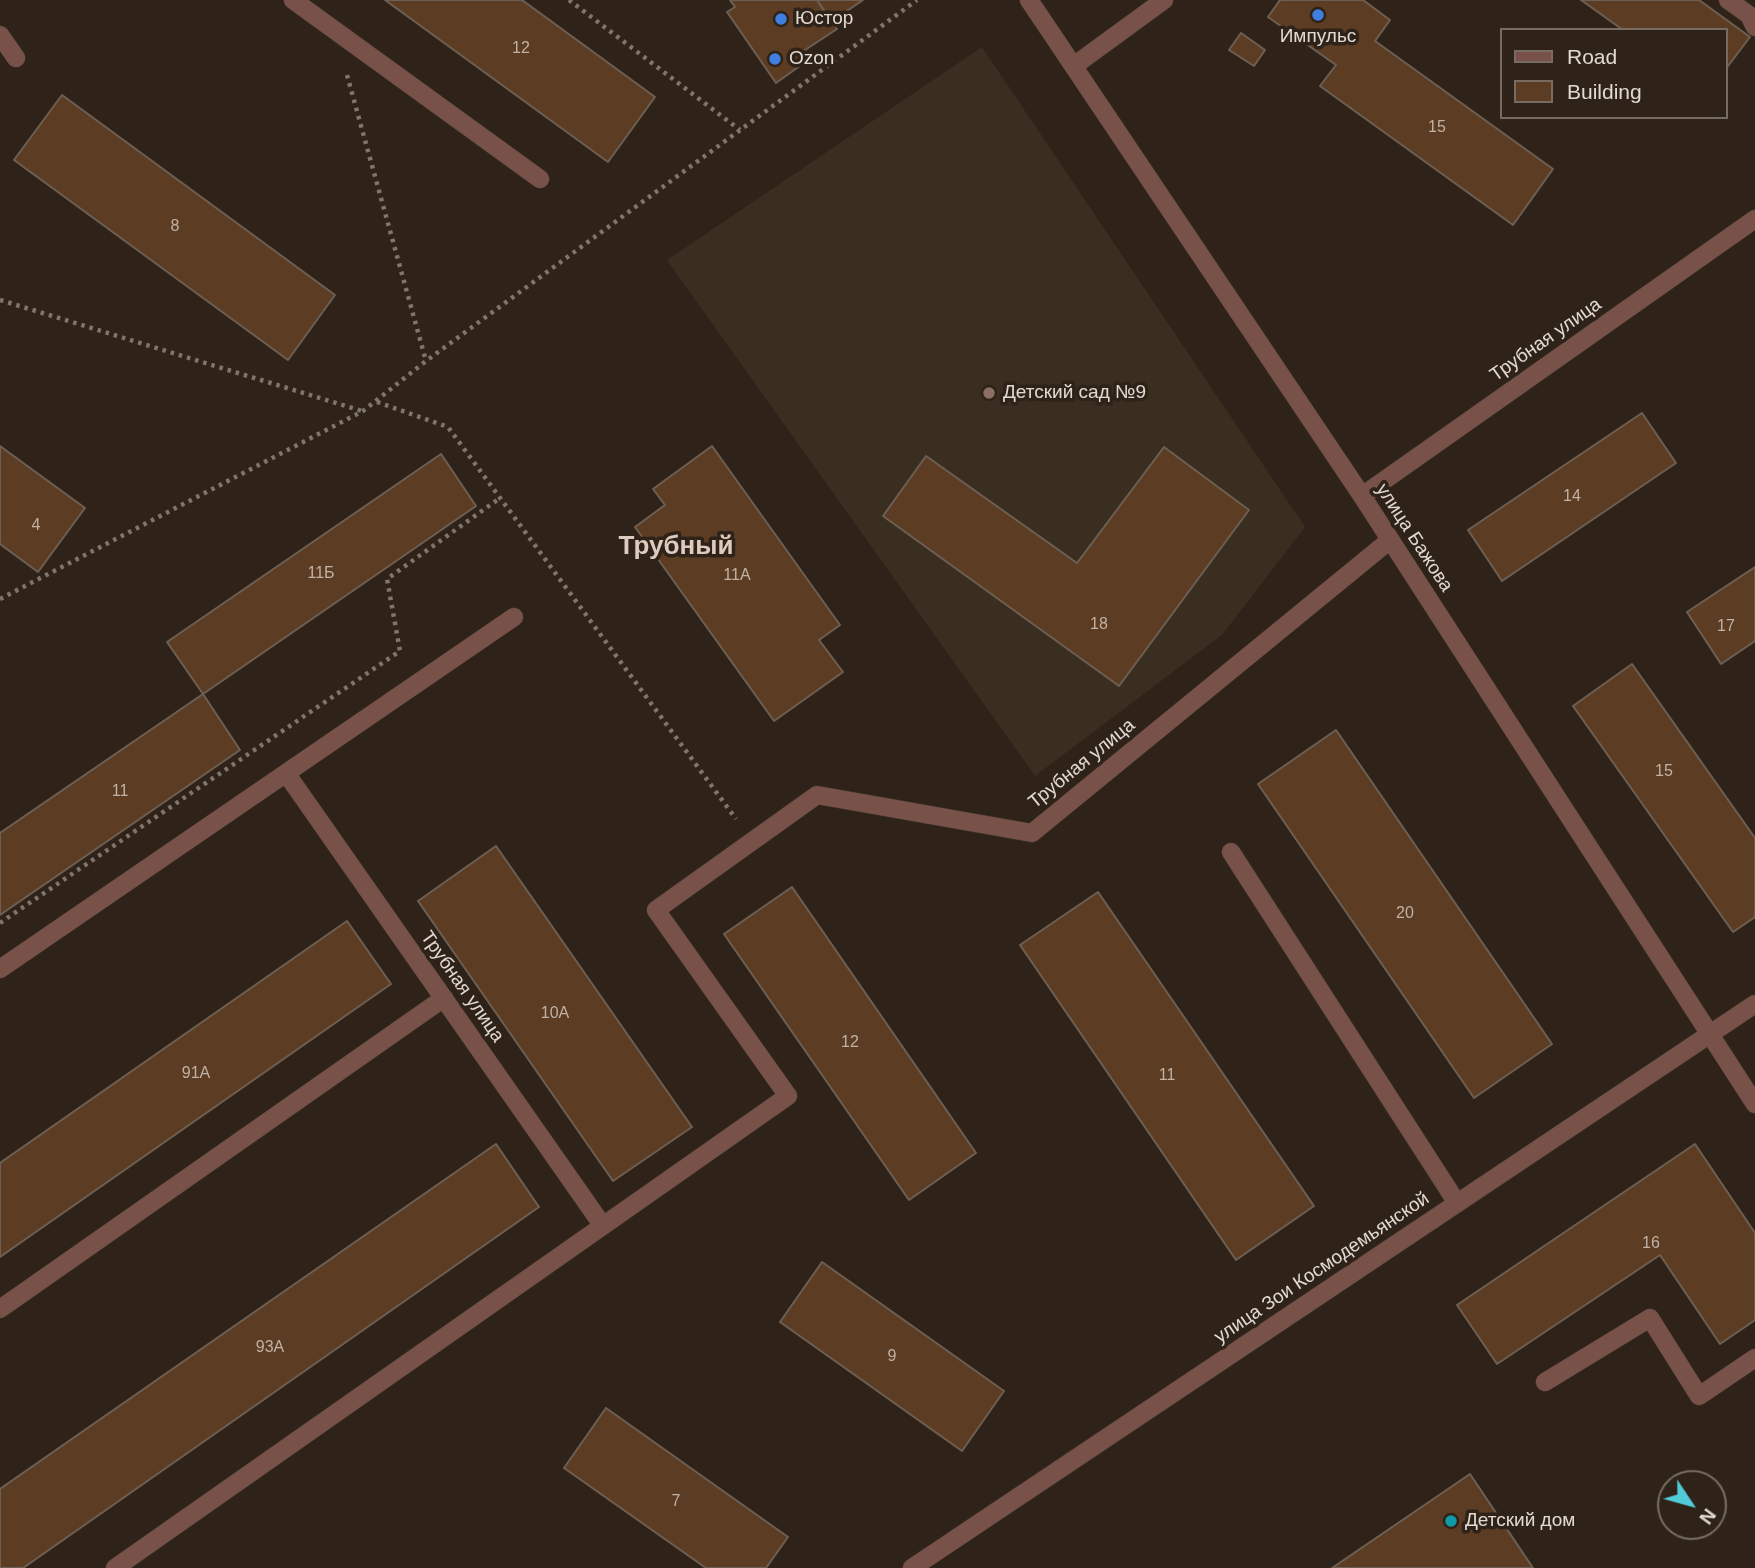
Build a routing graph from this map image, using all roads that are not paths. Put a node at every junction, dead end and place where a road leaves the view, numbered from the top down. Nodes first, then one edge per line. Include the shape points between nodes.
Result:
1 (293, 0) edge
2 (1029, 0) edge
3 (1164, 0) edge
4 (1728, 0) edge
5 (1755, 27) edge
6 (0, 35) edge
7 (16, 58) dead end
8 (1074, 65) junction
9 (540, 180) dead end
10 (1755, 219) edge
11 (1362, 496) junction
12 (1390, 540) junction
13 (514, 617) dead end
14 (286, 773) junction
15 (1231, 852) dead end
16 (0, 969) edge
17 (444, 998) junction
18 (1755, 1004) edge
19 (1710, 1033) junction
20 (1755, 1104) edge
21 (1457, 1203) junction
22 (603, 1226) junction
23 (0, 1309) edge
24 (1755, 1358) edge
25 (1545, 1382) dead end
26 (115, 1568) edge
27 (912, 1568) edge

1 - 9 street
2 - 8 street, улица Бажова
3 - 8 street
4 - 5 street via 1749,15
6 - 7 street
8 - 11 street, улица Бажова
10 - 11 street, Трубная улица
11 - 12 street, улица Бажова
12 - 19 street, улица Бажова
12 - 22 street, Трубная улица via 1032,833 817,795 656,910 788,1096
13 - 14 street
14 - 16 street
14 - 17 street, Трубная улица
15 - 21 street
17 - 22 street, Трубная улица
17 - 23 street
18 - 19 street, улица Зои Космодемьянской
19 - 20 street, улица Бажова
19 - 21 street, улица Зои Космодемьянской
21 - 27 street, улица Зои Космодемьянской
22 - 26 street
24 - 25 street via 1699,1396 1650,1318

